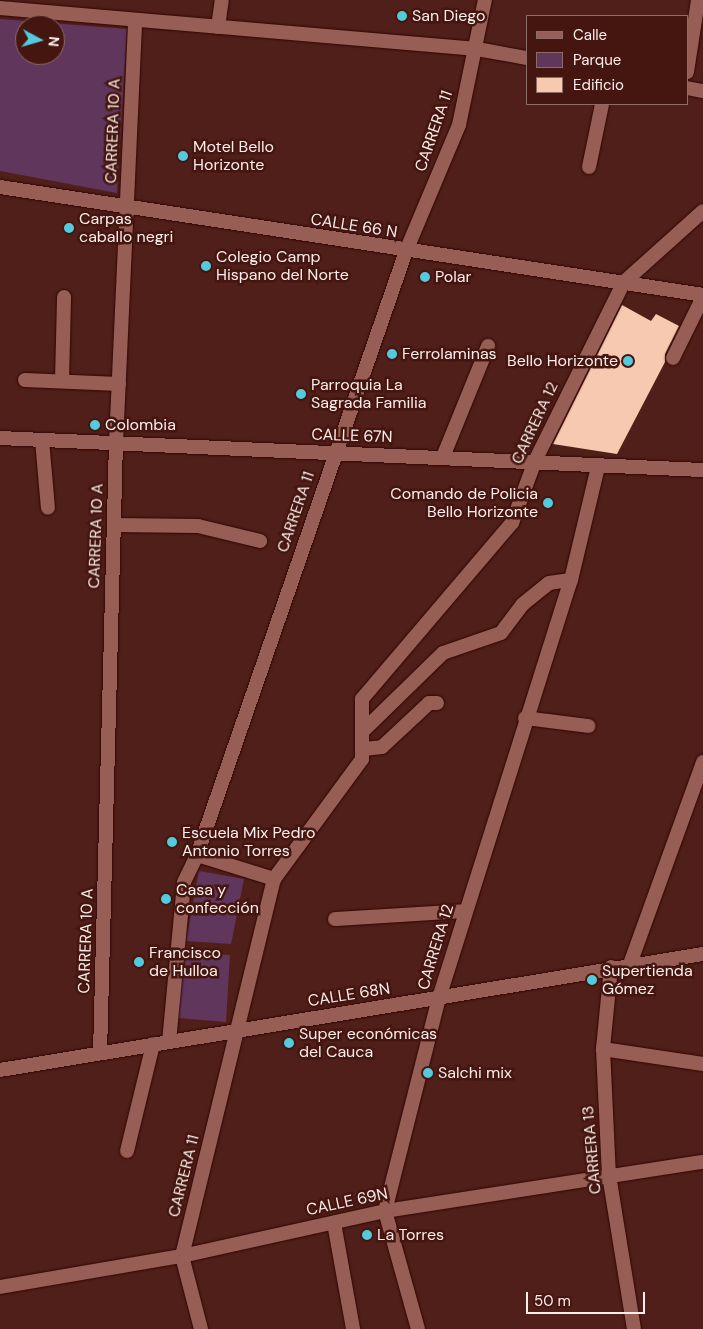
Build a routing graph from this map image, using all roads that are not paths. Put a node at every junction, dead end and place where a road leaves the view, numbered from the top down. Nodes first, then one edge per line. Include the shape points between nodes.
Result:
1 (222, 0) edge
2 (486, 0) edge
3 (698, 0) edge
4 (0, 8) edge
5 (135, 21) junction
6 (218, 27) junction
7 (477, 49) junction
8 (526, 58) edge
9 (688, 65) edge
10 (688, 88) edge
11 (703, 91) edge
12 (602, 105) edge
13 (589, 167) dead end
14 (0, 187) edge
15 (128, 208) junction
16 (703, 211) edge
17 (406, 252) junction
18 (624, 282) junction
19 (64, 296) dead end
20 (703, 296) edge
21 (488, 346) dead end
22 (673, 358) dead end
23 (25, 380) dead end
24 (62, 381) junction
25 (119, 384) junction
26 (0, 438) edge
27 (42, 440) junction
28 (116, 443) junction
29 (334, 454) junction
30 (443, 458) junction
31 (535, 461) junction
32 (598, 467) junction
33 (703, 470) edge
34 (48, 508) dead end
35 (114, 525) junction
36 (260, 541) dead end
37 (571, 580) junction
38 (438, 704) dead end
39 (525, 718) junction
40 (588, 726) dead end
41 (364, 730) junction
42 (364, 749) junction
43 (703, 762) edge
44 (197, 856) junction
45 (274, 879) junction
46 (466, 911) junction
47 (335, 918) dead end
48 (703, 954) edge
49 (630, 964) junction
50 (611, 968) junction
51 (438, 998) junction
52 (239, 1031) junction
53 (169, 1042) junction
54 (152, 1044) junction
55 (603, 1049) junction
56 (100, 1053) junction
57 (703, 1064) edge
58 (0, 1070) edge
59 (127, 1151) dead end
60 (703, 1162) edge
61 (609, 1175) junction
62 (385, 1211) junction
63 (334, 1223) junction
64 (182, 1256) junction
65 (0, 1287) edge
66 (201, 1329) edge
67 (353, 1329) edge
68 (418, 1329) edge
69 (634, 1329) edge

1 - 6 street
2 - 7 street, CARRERA 11
3 - 9 street
4 - 5 street
5 - 6 street
5 - 15 street, CARRERA 10 A
6 - 7 street
7 - 8 street
7 - 17 street, CARRERA 11 via 458,125
10 - 11 street
12 - 13 street
14 - 15 street, CALLE 66 N
15 - 17 street, CALLE 66 N
15 - 25 street, CARRERA 10 A
16 - 18 street, CARRERA 12
17 - 18 street, CALLE 66 N
17 - 29 street, CARRERA 11
18 - 20 street, CALLE 66 N
18 - 31 street, CARRERA 12
19 - 24 street
20 - 22 street
21 - 30 street
23 - 24 street
24 - 25 street
25 - 28 street, CARRERA 10 A
26 - 27 street, CALLE 67N
27 - 28 street, CALLE 67N
27 - 34 street
28 - 29 street, CALLE 67N
28 - 35 street, CARRERA 10 A
29 - 30 street, CALLE 67N
29 - 44 street, CARRERA 11
30 - 31 street, CALLE 67N
31 - 32 street, CALLE 67N
31 - 41 street, CARRERA 12 via 512,523 362,699
32 - 33 street, CALLE 67N
32 - 37 street, CARRERA 12
35 - 36 street via 198,526
35 - 56 street, CARRERA 10 A
37 - 39 street, CARRERA 12
37 - 41 street via 549,583 523,604 501,634 442,653
38 - 42 street via 429,703 382,747
39 - 40 street
39 - 46 street, CARRERA 12
41 - 42 street, CARRERA 12
42 - 45 street, CARRERA 12 via 362,759
43 - 49 street
44 - 45 street
44 - 53 street, CARRERA 11 via 184,882
45 - 52 street, CARRERA 12
46 - 47 street
46 - 51 street, CARRERA 12
48 - 49 street, CALLE 68N
49 - 50 street, CALLE 68N
50 - 51 street, CALLE 68N
50 - 55 street, CARRERA 13
51 - 52 street, CALLE 68N
51 - 62 street, CARRERA 12
52 - 53 street, CALLE 68N
52 - 64 street, CARRERA 11
53 - 54 street, CALLE 68N
54 - 56 street, CALLE 68N
54 - 59 street
55 - 57 street
55 - 61 street, CARRERA 13
56 - 58 street, CALLE 68N
60 - 61 street, CALLE 69N
61 - 62 street, CALLE 69N
61 - 69 street, CARRERA 13
62 - 63 street, CALLE 69N
62 - 68 street, CARRERA 12
63 - 64 street, CALLE 69N
63 - 67 street
64 - 65 street, CALLE 69N
64 - 66 street, CARRERA 11

